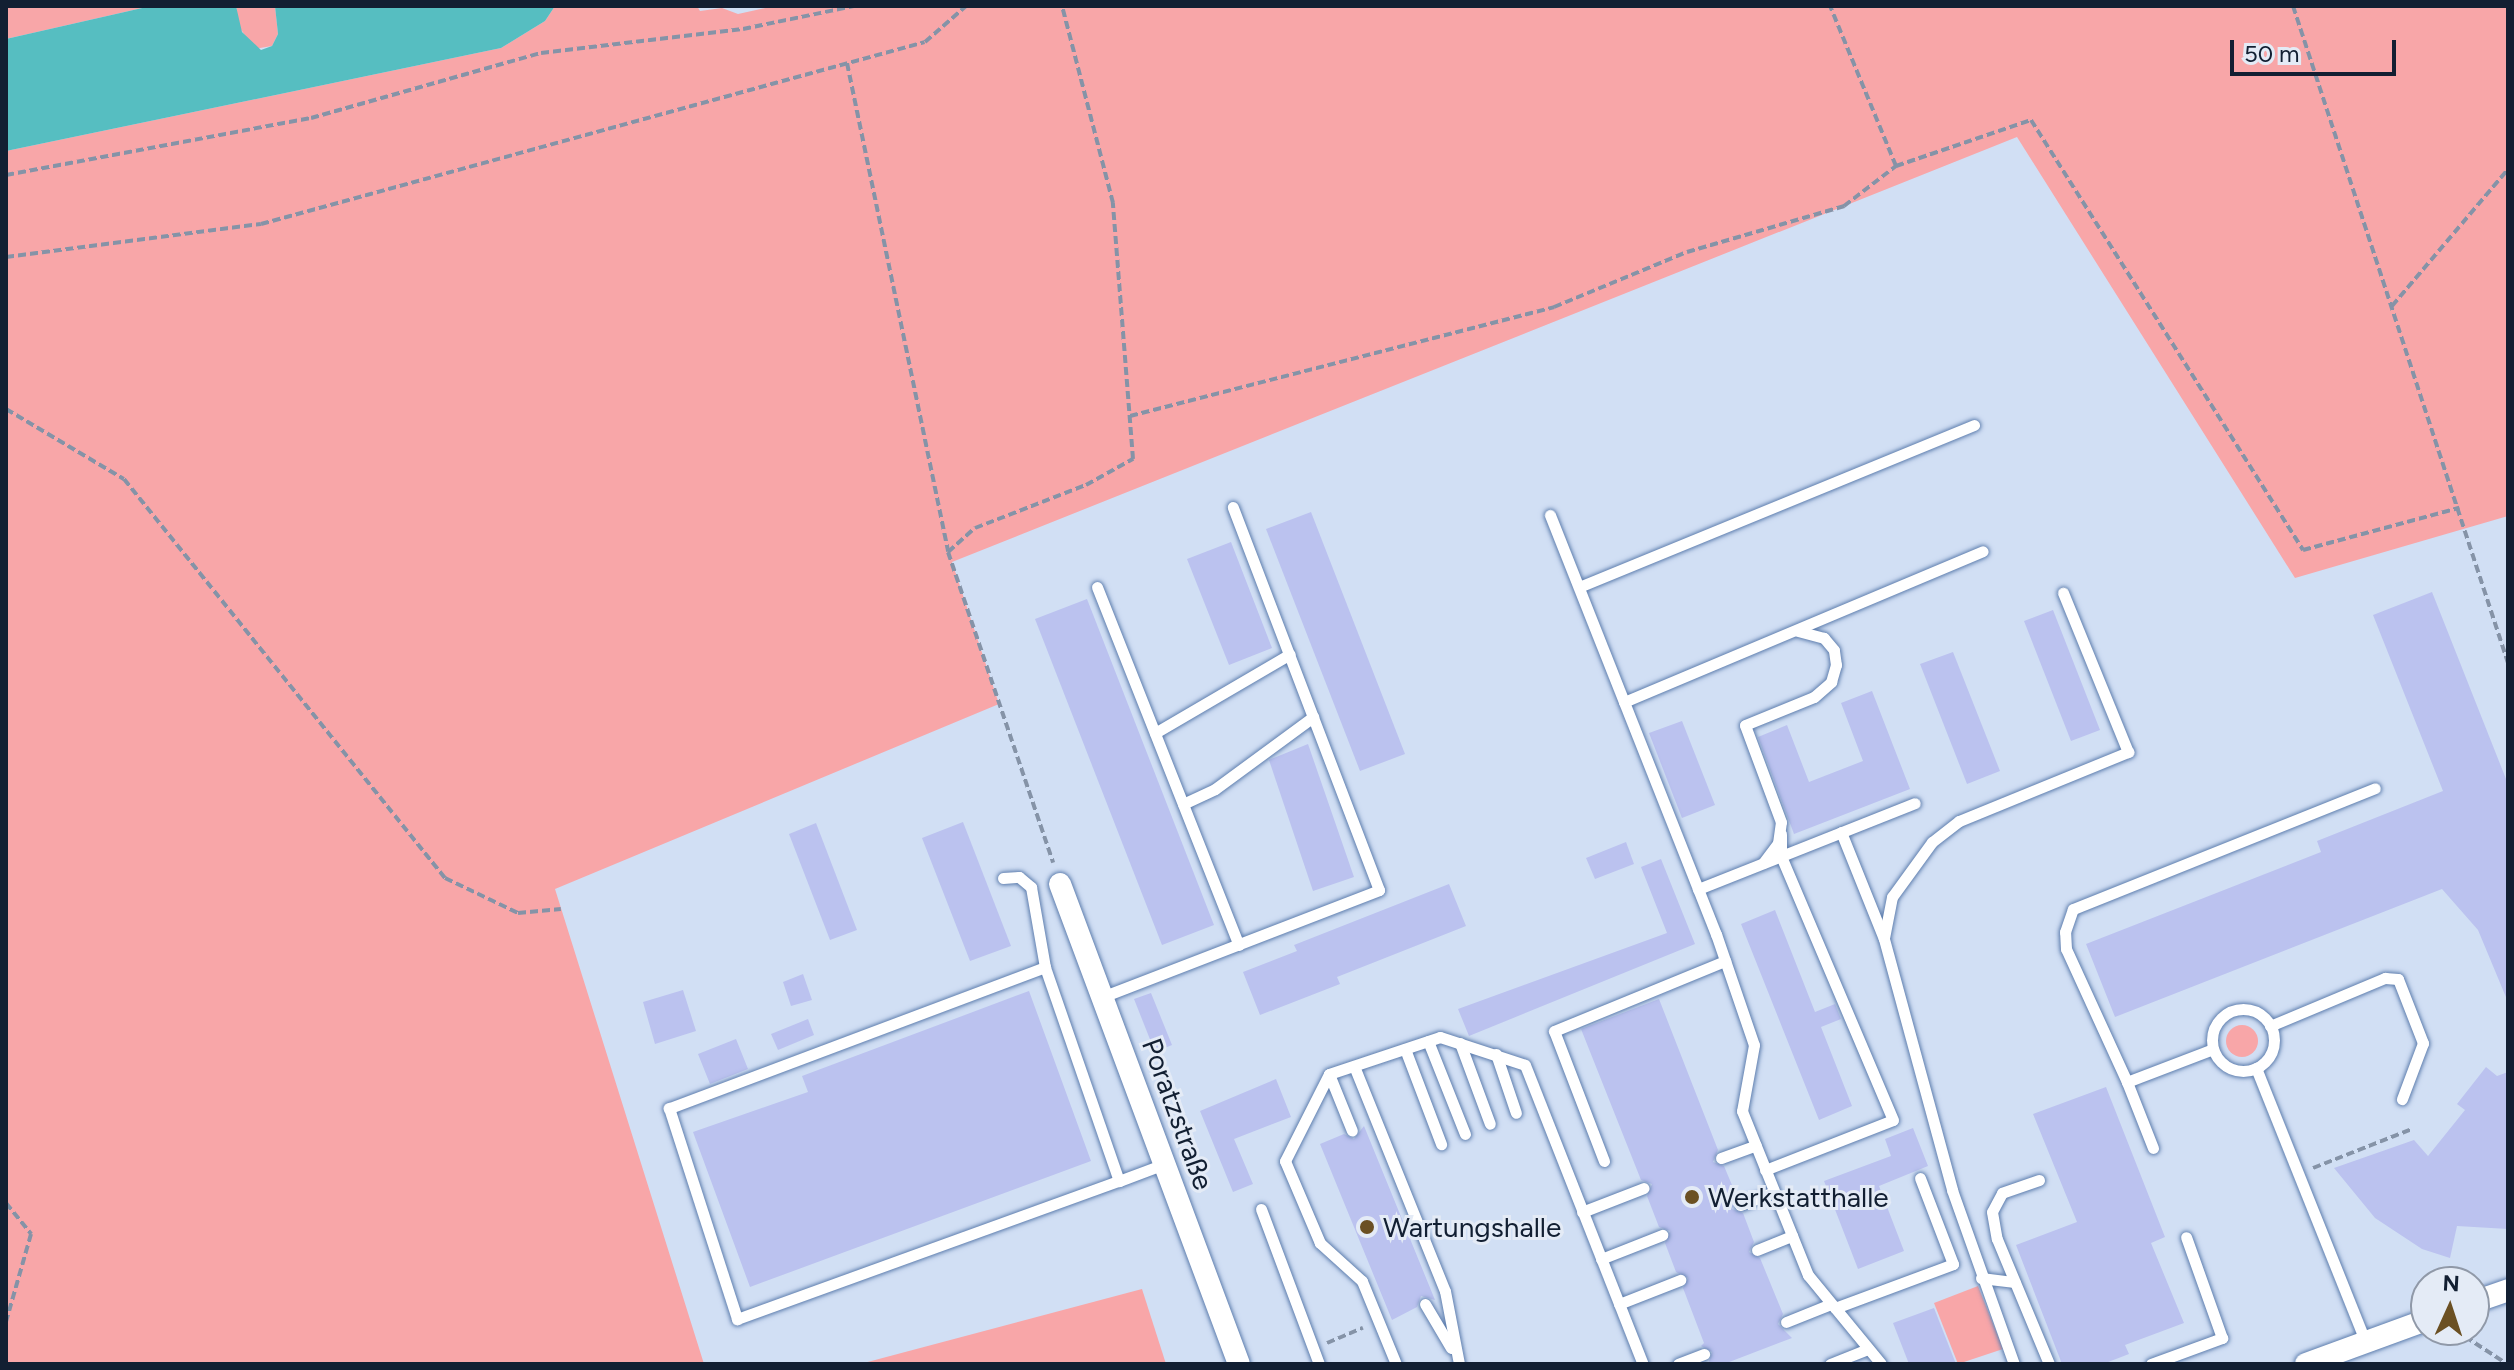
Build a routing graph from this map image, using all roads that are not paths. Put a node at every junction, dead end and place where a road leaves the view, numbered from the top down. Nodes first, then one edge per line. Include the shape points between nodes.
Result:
1 (1974, 425) dead end
2 (1233, 507) dead end
3 (1550, 515) dead end
4 (1983, 551) dead end
5 (1097, 587) dead end
6 (1579, 587) junction
7 (2063, 593) dead end
8 (1794, 631) junction
9 (1290, 654) junction
10 (1624, 702) junction
11 (1313, 717) junction
12 (1155, 733) junction
13 (2375, 788) dead end
14 (1915, 803) dead end
15 (1183, 804) junction
16 (1841, 832) junction
17 (1781, 834) junction
18 (1781, 856) junction
19 (1763, 863) junction
20 (1003, 878) dead end
21 (1060, 884) road end
22 (1698, 889) junction
23 (1884, 939) junction
24 (1239, 945) junction
25 (1725, 961) junction
26 (1045, 967) junction
27 (1102, 997) junction
28 (2270, 1026) junction
29 (1428, 1041) junction
30 (1460, 1043) junction
31 (1405, 1049) junction
32 (2213, 1049) junction
33 (1496, 1054) junction
34 (1354, 1066) junction
35 (2256, 1068) junction
36 (1329, 1074) junction
37 (2127, 1082) junction
38 (2402, 1099) dead end
39 (1516, 1113) dead end
40 (1490, 1124) dead end
41 (1352, 1131) dead end
42 (1465, 1134) dead end
43 (1441, 1144) dead end
44 (1756, 1145) junction
45 (2153, 1148) dead end
46 (1721, 1158) dead end
47 (1604, 1161) dead end
48 (1164, 1164) junction
49 (1765, 1170) junction
50 (1920, 1178) dead end
51 (2039, 1180) dead end
52 (1119, 1181) junction
53 (1644, 1188) dead end
54 (1774, 1192) junction
55 (1740, 1205) dead end
56 (1261, 1209) dead end
57 (1582, 1212) junction
58 (1662, 1235) dead end
59 (1792, 1236) junction
60 (2186, 1237) dead end
61 (1757, 1250) dead end
62 (1601, 1259) junction
63 (1981, 1278) junction
64 (1680, 1280) dead end
65 (2015, 1282) junction
66 (1425, 1304) dead end
67 (1619, 1304) junction
68 (1833, 1306) junction
69 (1786, 1322) dead end
70 (2410, 1326) edge
71 (2366, 1343) junction
72 (1868, 1349) junction
73 (1704, 1354) dead end
74 (1457, 1360) edge
75 (1239, 1364) edge
76 (1319, 1364) edge
77 (1396, 1364) edge
78 (1643, 1364) edge
79 (1678, 1364) edge
80 (1830, 1364) edge
81 (1866, 1364) edge
82 (1881, 1364) edge
83 (2014, 1364) edge
84 (2049, 1364) edge
85 (2151, 1364) edge
86 (2306, 1364) edge

1 - 6 lane
2 - 9 lane
3 - 6 lane
4 - 8 lane
5 - 12 lane
6 - 10 lane
7 - 23 lane via 2128,752 1950,828 1922,854 1892,897
8 - 10 lane
8 - 17 lane via 1824,638 1834,650 1836,665 1831,682 1814,697 1745,725
9 - 11 lane
9 - 12 lane
10 - 22 lane
11 - 15 lane via 1215,789
11 - 24 lane via 1379,890
12 - 15 lane
13 - 37 lane via 2073,909 2067,919 2066,949
14 - 16 lane
15 - 24 lane
16 - 18 lane
16 - 23 lane
17 - 18 lane
17 - 19 lane
18 - 19 lane
18 - 49 lane via 1893,1120
19 - 22 lane
20 - 26 lane via 1019,877 1031,887
21 - 27 street, Poratzstraße
22 - 25 lane
23 - 63 lane
24 - 27 lane
25 - 44 lane via 1754,1045 1742,1111
25 - 47 lane via 1554,1031
26 - 52 lane
26 - 52 lane via 669,1108 737,1319
27 - 48 street, Poratzstraße
28 - 32 lane via 2257,1012 2228,1013 2214,1028
28 - 35 lane via 2273,1045
28 - 38 lane via 2385,978 2398,979 2423,1043
29 - 30 lane via 1440,1037
29 - 31 lane
29 - 42 lane
30 - 33 lane
30 - 40 lane
31 - 34 lane
31 - 43 lane
32 - 35 lane via 2235,1071
32 - 37 lane
33 - 39 lane
33 - 57 lane via 1525,1065
34 - 36 lane
34 - 74 lane via 1445,1291
35 - 71 lane
36 - 41 lane
36 - 77 lane via 1285,1161 1320,1243 1362,1281
37 - 45 lane
44 - 46 lane
44 - 49 lane
48 - 52 lane
48 - 75 street, Poratzstraße
49 - 54 lane
50 - 68 lane via 1953,1264
51 - 65 lane via 2002,1193 1992,1212
53 - 57 lane
54 - 55 lane
54 - 59 lane
56 - 76 lane
57 - 62 lane
58 - 62 lane
59 - 61 lane
59 - 68 lane via 1808,1275
60 - 85 lane via 2222,1338
62 - 67 lane
63 - 65 lane
63 - 83 lane
64 - 67 lane
65 - 84 lane
66 - 74 lane
67 - 78 lane
68 - 69 lane
68 - 72 lane
70 - 71 street
71 - 86 street
72 - 80 lane
72 - 81 lane
72 - 82 lane
73 - 79 lane

